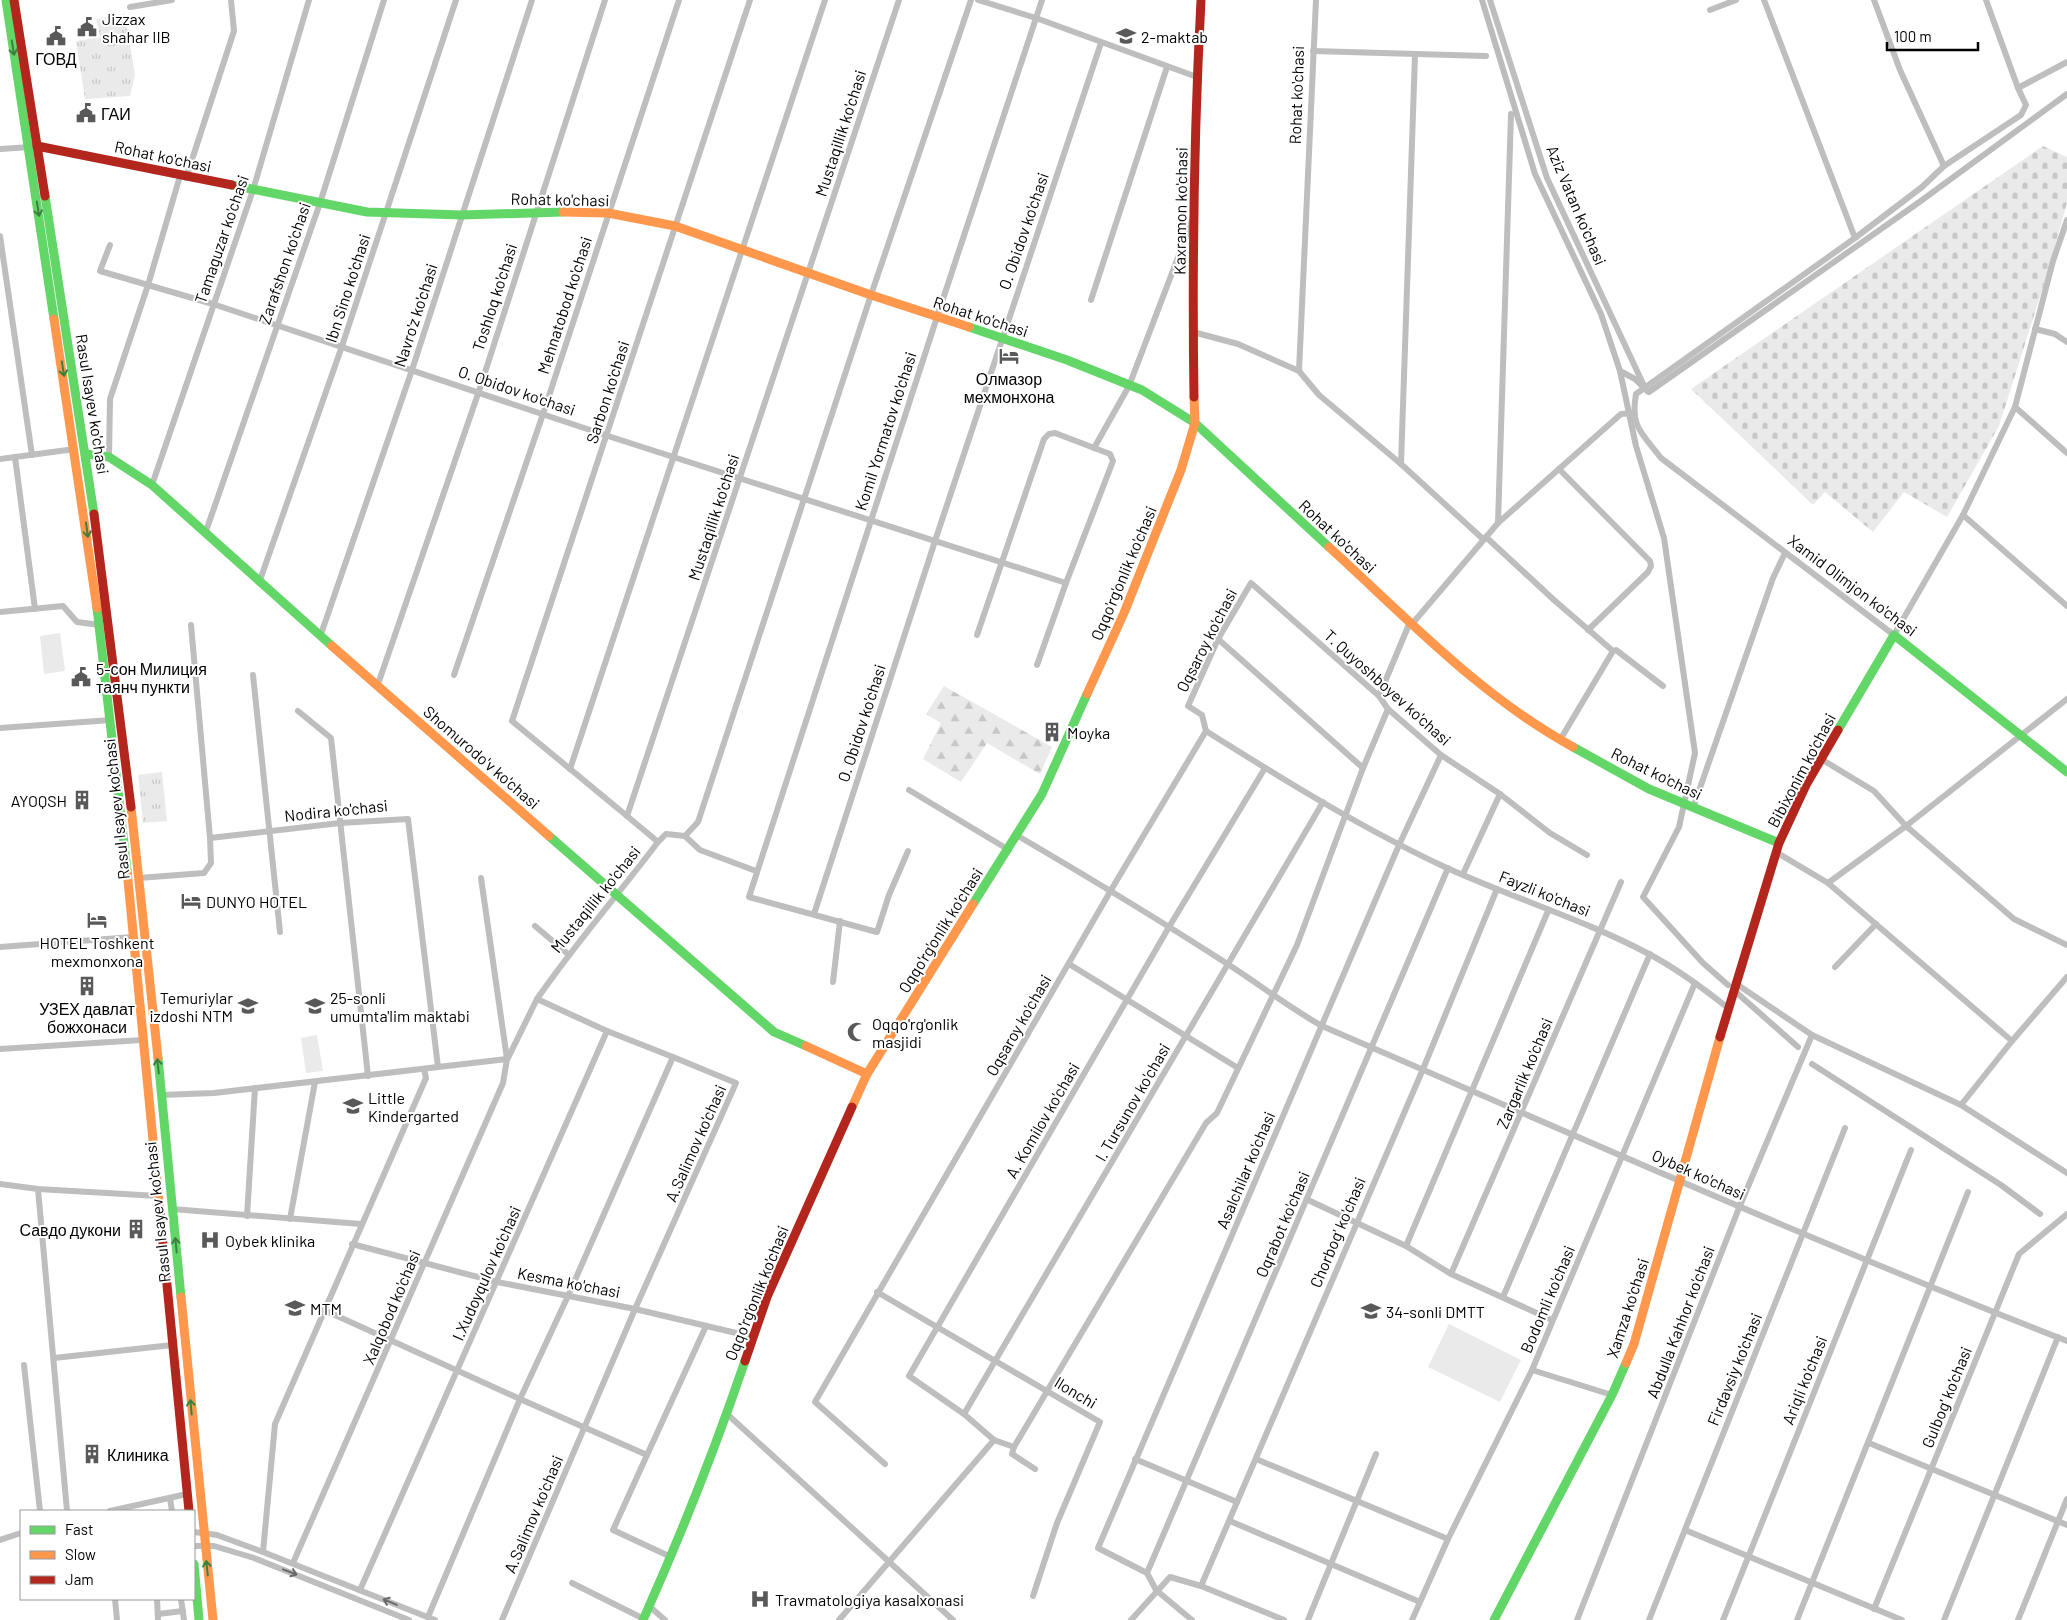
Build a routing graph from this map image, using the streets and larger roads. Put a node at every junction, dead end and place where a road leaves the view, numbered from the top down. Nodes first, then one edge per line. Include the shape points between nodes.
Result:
1 (6, 0) edge
2 (14, 0) edge
3 (172, 0) edge
4 (231, 0) edge
5 (309, 0) edge
6 (384, 0) edge
7 (456, 0) edge
8 (532, 0) edge
9 (605, 0) edge
10 (679, 0) edge
11 (750, 0) edge
12 (825, 0) edge
13 (898, 0) edge
14 (971, 0) edge
15 (978, 0) edge
16 (1042, 0) edge
17 (1201, 0) edge
18 (1316, 0) edge
19 (1490, 0) edge
20 (1736, 0) edge
21 (1764, 0) edge
22 (1874, 0) edge
23 (1986, 0) edge
24 (130, 8) dead end
25 (1710, 10) dead end
26 (1036, 18) junction
27 (1101, 43) junction
28 (1313, 51) junction
29 (1415, 55) junction
30 (1486, 56) dead end
31 (2067, 62) edge
32 (1167, 67) junction
33 (1198, 78) junction
34 (2018, 88) junction
35 (1511, 114) dead end
36 (32, 147) junction
37 (0, 149) edge
38 (1944, 166) junction
39 (183, 177) junction
40 (253, 190) junction
41 (320, 203) junction
42 (536, 212) junction
43 (1195, 212) junction
44 (608, 213) junction
45 (386, 214) junction
46 (462, 215) junction
47 (2067, 220) edge
48 (676, 226) junction
49 (0, 236) edge
50 (1855, 238) junction
51 (110, 245) dead end
52 (741, 250) junction
53 (808, 273) junction
54 (148, 285) junction
55 (871, 295) junction
56 (1091, 300) dead end
57 (213, 304) junction
58 (937, 317) junction
59 (278, 326) junction
60 (2035, 329) junction
61 (1193, 332) junction
62 (1002, 337) junction
63 (2067, 342) edge
64 (342, 346) junction
65 (412, 370) junction
66 (1299, 371) junction
67 (1129, 386) junction
68 (1645, 388) junction
69 (479, 391) junction
70 (2015, 407) junction
71 (1633, 413) junction
72 (543, 414) junction
73 (1195, 423) junction
74 (608, 436) junction
75 (1094, 448) junction
76 (75, 449) junction
77 (2067, 453) edge
78 (86, 454) junction
79 (32, 455) junction
80 (674, 456) junction
81 (15, 457) junction
82 (109, 457) junction
83 (0, 459) edge
84 (1401, 464) junction
85 (1559, 469) junction
86 (741, 478) junction
87 (152, 485) junction
88 (806, 499) junction
89 (1964, 515) junction
90 (871, 521) junction
91 (1498, 523) junction
92 (205, 534) junction
93 (1485, 538) junction
94 (934, 541) junction
95 (1786, 553) junction
96 (1002, 562) junction
97 (1251, 582) joint
98 (259, 583) junction
99 (1066, 583) junction
100 (2067, 606) edge
101 (35, 609) junction
102 (0, 612) edge
103 (1411, 623) junction
104 (191, 625) dead end
105 (100, 626) junction
106 (1588, 630) junction
107 (977, 635) dead end
108 (1894, 635) junction
109 (320, 637) junction
110 (1218, 639) junction
111 (1612, 651) junction
112 (1037, 665) dead end
113 (253, 675) dead end
114 (454, 675) dead end
115 (1663, 686) dead end
116 (377, 687) junction
117 (1379, 696) junction
118 (2067, 699) edge
119 (1388, 709) junction
120 (298, 711) dead end
121 (111, 720) junction
122 (0, 727) edge
123 (1206, 731) junction
124 (2023, 735) junction
125 (1560, 740) junction
126 (1441, 755) junction
127 (1821, 759) junction
128 (570, 768) junction
129 (1265, 768) junction
130 (1363, 768) junction
131 (2067, 772) edge
132 (909, 790) dead end
133 (1500, 794) junction
134 (1323, 802) junction
135 (1694, 808) junction
136 (627, 816) junction
137 (1346, 816) junction
138 (340, 823) junction
139 (1906, 826) junction
140 (270, 831) junction
141 (686, 836) junction
142 (1018, 836) junction
143 (210, 838) junction
144 (658, 842) junction
145 (1399, 844) junction
146 (1778, 847) junction
147 (1009, 850) junction
148 (908, 851) dead end
149 (1587, 855) dead end
150 (1448, 868) junction
151 (756, 871) junction
152 (1463, 874) junction
153 (139, 878) junction
154 (480, 878) dead end
155 (1622, 882) dead end
156 (1828, 883) junction
157 (1497, 889) junction
158 (1111, 890) junction
159 (618, 895) junction
160 (1548, 911) junction
161 (814, 914) junction
162 (840, 921) junction
163 (1876, 924) junction
164 (535, 926) dead end
165 (1170, 927) junction
166 (1600, 931) junction
167 (280, 932) dead end
168 (146, 936) junction
169 (133, 937) junction
170 (2067, 945) edge
171 (0, 947) edge
172 (568, 954) junction
173 (1650, 954) junction
174 (1070, 964) junction
175 (1229, 965) junction
176 (1835, 967) dead end
177 (2067, 978) edge
178 (833, 982) dead end
179 (1695, 983) junction
180 (1735, 983) junction
181 (1272, 994) junction
182 (536, 998) junction
183 (1127, 1001) junction
184 (1728, 1008) junction
185 (1322, 1026) junction
186 (607, 1031) junction
187 (1812, 1035) junction
188 (1186, 1037) junction
189 (142, 1040) junction
190 (2012, 1041) junction
191 (1373, 1048) junction
192 (0, 1049) edge
193 (673, 1057) junction
194 (507, 1059) junction
195 (438, 1067) junction
196 (1238, 1068) junction
197 (424, 1069) junction
198 (1423, 1069) junction
199 (867, 1074) junction
200 (368, 1076) junction
201 (315, 1082) junction
202 (254, 1088) junction
203 (1472, 1090) junction
204 (161, 1095) junction
205 (1961, 1105) junction
206 (1522, 1112) junction
207 (1845, 1128) dead end
208 (1573, 1133) junction
209 (1911, 1150) dead end
210 (1623, 1155) junction
211 (2067, 1173) edge
212 (1681, 1182) junction
213 (0, 1184) edge
214 (38, 1189) junction
215 (1968, 1192) dead end
216 (158, 1196) junction
217 (1308, 1200) junction
218 (1740, 1208) junction
219 (172, 1209) junction
220 (2067, 1214) edge
221 (247, 1216) junction
222 (290, 1219) junction
223 (1356, 1223) junction
224 (361, 1224) junction
225 (1802, 1233) junction
226 (352, 1244) junction
227 (1406, 1246) junction
228 (1867, 1260) junction
229 (425, 1264) junction
230 (1451, 1274) junction
231 (497, 1282) junction
232 (1931, 1287) junction
233 (877, 1292) junction
234 (568, 1296) junction
235 (1503, 1297) junction
236 (636, 1309) junction
237 (324, 1310) junction
238 (1995, 1314) junction
239 (1552, 1320) junction
240 (706, 1326) junction
241 (938, 1326) junction
242 (2058, 1337) junction
243 (753, 1338) junction
244 (392, 1341) junction
245 (2067, 1341) edge
246 (172, 1345) junction
247 (54, 1358) junction
248 (997, 1360) junction
249 (24, 1365) dead end
250 (458, 1370) junction
251 (1532, 1370) junction
252 (1047, 1391) junction
253 (1612, 1395) junction
254 (520, 1399) junction
255 (726, 1414) junction
256 (964, 1414) junction
257 (585, 1428) junction
258 (994, 1440) junction
259 (1869, 1443) junction
260 (1014, 1447) junction
261 (1376, 1454) dead end
262 (647, 1455) junction
263 (1135, 1459) junction
264 (1256, 1460) junction
265 (885, 1464) dead end
266 (1035, 1469) dead end
267 (1931, 1470) junction
268 (1187, 1481) junction
269 (187, 1494) junction
270 (1995, 1496) junction
271 (170, 1498) junction
272 (2067, 1500) edge
273 (1237, 1502) junction
274 (1356, 1502) junction
275 (40, 1510) edge
276 (67, 1510) edge
277 (115, 1510) edge
278 (172, 1510) edge
279 (189, 1510) edge
280 (1230, 1521) junction
281 (2058, 1521) junction
282 (2067, 1525) edge
283 (1685, 1530) junction
284 (198, 1532) edge
285 (20, 1533) edge
286 (1448, 1539) junction
287 (0, 1540) edge
288 (205, 1544) junction
289 (195, 1546) edge
290 (264, 1552) junction
291 (1749, 1555) junction
292 (671, 1557) junction
293 (262, 1561) junction
294 (888, 1562) junction
295 (293, 1563) junction
296 (1332, 1564) junction
297 (195, 1573) edge
298 (1147, 1573) junction
299 (1812, 1582) junction
300 (572, 1584) dead end
301 (1201, 1586) junction
302 (360, 1590) junction
303 (1156, 1590) junction
304 (1033, 1596) dead end
305 (115, 1600) edge
306 (157, 1600) edge
307 (181, 1600) edge
308 (1420, 1602) junction
309 (650, 1606) junction
310 (1874, 1608) junction
311 (183, 1611) junction
312 (158, 1617) edge
313 (428, 1617) junction
314 (117, 1620) edge
315 (184, 1620) edge
316 (200, 1620) edge
317 (212, 1620) edge
318 (410, 1620) edge
319 (435, 1620) edge
320 (502, 1620) edge
321 (643, 1620) edge
322 (666, 1620) edge
323 (839, 1620) edge
324 (953, 1620) edge
325 (1131, 1620) edge
326 (1192, 1620) edge
327 (1284, 1620) edge
328 (1308, 1620) edge
329 (1412, 1620) edge
330 (1494, 1620) edge
331 (1577, 1620) edge
332 (1649, 1620) edge
333 (1723, 1620) edge
334 (1797, 1620) edge
335 (1902, 1620) edge
336 (1944, 1620) edge
337 (2018, 1620) edge

1 -> 36 street, Rasul Isayev ko'chasi
2 - 36 street, Rasul Isayev ko'chasi
3 - 24 street
4 - 39 street via 234,31
5 - 40 street, Tamaguzar ko'chasi
6 - 41 street, Zarafshon ko'chasi
7 - 45 street, Ibn Sino ko'chasi
8 - 46 street, Navro'z ko'chasi
9 - 42 street, Toshloq ko'chasi
10 - 44 street, Mehnatobod ko'chasi
11 - 48 street, Sarbon ko'chasi
12 - 52 street
13 - 53 street, Mustaqillik ko'chasi
14 - 55 street
15 - 26 street
16 - 26 street, Komil Yormatov ko'chasi
17 - 33 street, Kaxramon ko'chasi
18 - 28 street, Rohat ko'chasi
19 - 68 street, Aziz Vatan ko'chasi via 1547,178
20 - 25 street
21 - 50 street
22 - 38 street via 1900,70
23 - 34 street
26 - 27 street
26 - 58 street, Komil Yormatov ko'chasi
27 - 32 street
27 - 62 street, O. Obidov ko'chasi
28 - 29 street
28 - 66 street, Rohat ko'chasi
29 - 30 street
29 - 84 street
31 - 34 street
32 - 33 street
32 - 56 street
33 - 43 street, Kaxramon ko'chasi
34 - 38 street via 2026,105 2021,115
35 - 91 street
36 - 37 street
36 - 39 street, Rohat ko'chasi
36 -> 76 street, Rasul Isayev ko'chasi
36 - 78 street, Rasul Isayev ko'chasi
38 - 50 street
39 - 40 street, Rohat ko'chasi
39 - 54 street
40 - 41 street, Rohat ko'chasi
40 - 57 street, Tamaguzar ko'chasi
41 - 45 street, Rohat ko'chasi
41 - 59 street, Zarafshon ko'chasi
42 - 44 street, Rohat ko'chasi
42 - 46 street, Rohat ko'chasi
42 - 69 street, Toshloq ko'chasi
43 - 61 street, Kaxramon ko'chasi
43 - 67 street
44 - 48 street, Rohat ko'chasi
44 - 72 street, Mehnatobod ko'chasi
45 - 46 street, Rohat ko'chasi
45 - 64 street, Ibn Sino ko'chasi
46 - 65 street, Navro'z ko'chasi
47 - 60 street
48 - 52 street, Rohat ko'chasi
48 - 74 street, Sarbon ko'chasi
49 - 79 street
50 - 68 street
51 - 54 street, O. Obidov ko'chasi via 100,271
52 - 53 street, Rohat ko'chasi
52 - 80 street
53 - 55 street, Rohat ko'chasi
53 - 86 street, Mustaqillik ko'chasi
54 - 57 street, O. Obidov ko'chasi
54 - 82 street via 110,399
55 - 58 street, Rohat ko'chasi
55 - 88 street
57 - 59 street, O. Obidov ko'chasi
57 - 87 street, Tamaguzar ko'chasi
58 - 62 street, Rohat ko'chasi
58 - 90 street, Komil Yormatov ko'chasi
59 - 64 street, O. Obidov ko'chasi
59 - 92 street, Zarafshon ko'chasi
60 - 63 street via 2055,334
60 - 70 street
61 - 66 street via 1238,344
61 - 73 street, Kaxramon ko'chasi
62 - 67 street, Rohat ko'chasi
62 - 94 street, O. Obidov ko'chasi
64 - 65 street, O. Obidov ko'chasi
64 - 98 street, Ibn Sino ko'chasi
65 - 69 street, O. Obidov ko'chasi
65 - 109 street, Navro'z ko'chasi
66 - 84 street via 1319,395
67 - 73 street, Rohat ko'chasi via 1142,390
67 - 75 street
68 - 71 street via 1636,394
69 - 72 street, O. Obidov ko'chasi
69 - 116 street, Toshloq ko'chasi
70 - 77 street
70 - 89 street
71 - 85 street via 1621,414
71 - 95 street, Xamid Olimjon ko'chasi via 1638,429 1661,458
72 - 74 street, O. Obidov ko'chasi
72 - 114 street, Mehnatobod ko'chasi
73 - 103 street, Rohat ko'chasi
73 - 142 street, Oqqo'rg'onlik ko'chasi via 1181,470 1124,613 1042,794
74 - 80 street, O. Obidov ko'chasi
74 - 128 street, Sarbon ko'chasi via 512,720
75 - 96 street via 1055,433 1044,439
75 - 99 street via 1110,454 1113,461
76 - 79 street
76 -> 105 street, Rasul Isayev ko'chasi
78 - 82 street, Shomurodo'v ko'chasi
78 - 153 street, Rasul Isayev ko'chasi
79 - 81 street
80 - 86 street, O. Obidov ko'chasi
80 - 128 street
81 - 83 street
81 - 101 street
82 - 87 street, Shomurodo'v ko'chasi
84 - 93 street
85 - 91 street
85 - 106 street via 1650,561 1651,566
86 - 88 street, O. Obidov ko'chasi
86 - 136 street, Mustaqillik ko'chasi
87 - 92 street, Shomurodo'v ko'chasi
88 - 90 street, O. Obidov ko'chasi
88 - 141 street via 698,822
89 - 100 street
89 - 108 street
90 - 94 street, O. Obidov ko'chasi
90 - 151 street, Komil Yormatov ko'chasi
91 - 93 street
92 - 98 street, Shomurodo'v ko'chasi
93 - 103 street
93 - 106 street
94 - 96 street
94 - 161 street, O. Obidov ko'chasi
95 - 108 street, Xamid Olimjon ko'chasi
95 - 135 street via 1773,578
96 - 99 street
96 - 107 street
97 - 110 street, Oqsaroy ko'chasi
97 - 117 street, T. Quyoshboyev ko'chasi
98 - 109 street, Shomurodo'v ko'chasi
99 - 112 street
101 - 102 street
101 - 105 street via 63,606 77,622
103 - 117 street
103 - 125 street, Rohat ko'chasi via 1477,683 1538,728
104 - 143 street
105 - 121 street, Rasul Isayev ko'chasi
106 - 111 street
108 - 124 street, Xamid Olimjon ko'chasi
108 - 127 street, Bibixonim ko'chasi
109 - 116 street, Shomurodo'v ko'chasi
110 - 123 street, Oqsaroy ko'chasi via 1188,706 1202,716
110 - 130 street
111 - 115 street via 1616,650
111 - 125 street
113 - 140 street
116 - 159 street, Shomurodo'v ko'chasi
117 - 119 street, T. Quyoshboyev ko'chasi
118 - 124 street
119 - 126 street, T. Quyoshboyev ko'chasi
119 - 130 street
120 - 138 street via 330,738
121 - 122 street
121 - 169 street, Rasul Isayev ko'chasi
123 - 129 street, Fayzli ko'chasi
123 - 158 street, Oqsaroy ko'chasi
124 - 131 street, Xamid Olimjon ko'chasi
124 - 139 street
125 - 135 street, Rohat ko'chasi via 1649,789
126 - 133 street, T. Quyoshboyev ko'chasi
126 - 145 street, Asalchilar ko'chasi
127 - 139 street via 1874,791
127 - 146 street, Bibixonim ko'chasi
128 - 136 street, Sarbon ko'chasi
129 - 134 street, Fayzli ko'chasi
129 - 165 street, A. Komilov ko'chasi
130 - 137 street
132 - 147 street
133 - 149 street, T. Quyoshboyev ko'chasi via 1550,833
133 - 152 street
134 - 137 street, Fayzli ko'chasi
134 - 175 street, I. Tursunov ko'chasi
135 - 146 street, Rohat ko'chasi
136 - 144 street, Mustaqillik ko'chasi
137 - 145 street, Fayzli ko'chasi
137 - 181 street via 1297,945
138 - 140 street, Nodira ko'chasi
138 - 195 street, Nodira ko'chasi via 405,817 410,824
138 - 200 street
139 - 156 street
139 - 170 street via 2014,919
140 - 143 street, Nodira ko'chasi
140 - 167 street
141 - 144 street via 666,834
141 - 151 street via 700,850
142 - 147 street, Oqqo'rg'onlik ko'chasi
142 - 158 street, Oybek ko'chasi
143 - 153 street via 211,863 204,873
144 - 159 street, Mustaqillik ko'chasi
145 - 150 street, Fayzli ko'chasi
145 - 185 street, Asalchilar ko'chasi
146 - 156 street
146 - 180 street, Bibixonim ko'chasi
147 - 199 street, Oqqo'rg'onlik ko'chasi
148 - 162 street via 877,932
150 - 152 street, Fayzli ko'chasi
150 - 191 street, Oqrabot ko'chasi
151 - 161 street, Komil Yormatov ko'chasi via 749,897
152 - 157 street, Fayzli ko'chasi
153 - 168 street, Rasul Isayev ko'chasi
154 - 194 street
155 - 166 street, Zargarlik ko'chasi
156 - 163 street
157 - 160 street, Fayzli ko'chasi
157 - 198 street, Chorbog' ko'chasi
158 - 165 street, Oybek ko'chasi
158 - 174 street, Oqsaroy ko'chasi
159 - 172 street, Mustaqillik ko'chasi
159 - 199 street, Shomurodo'v ko'chasi via 774,1032
160 - 166 street, Fayzli ko'chasi
160 - 203 street
161 - 162 street
162 - 178 street
163 - 176 street
163 - 190 street
164 - 172 street
165 - 175 street, Oybek ko'chasi
165 - 183 street, A. Komilov ko'chasi
166 - 173 street, Fayzli ko'chasi
166 - 206 street, Zargarlik ko'chasi
168 - 169 street
204 -> 168 street, Rasul Isayev ko'chasi
169 - 171 street
169 - 189 street, Rasul Isayev ko'chasi
172 - 182 street, Mustaqillik ko'chasi
173 - 179 street, Fayzli ko'chasi
173 - 208 street
174 - 183 street
174 - 233 street, Oqsaroy ko'chasi
175 - 181 street, Oybek ko'chasi
175 - 188 street, I. Tursunov ko'chasi
177 - 190 street
179 - 184 street, Fayzli ko'chasi
179 - 210 street, Bodomli ko'chasi
180 - 184 street, Xamza ko'chasi
180 - 187 street
181 - 185 street, Oybek ko'chasi via 1292,1010
181 - 196 street
182 - 186 street
182 - 194 street, Mustaqillik ko'chasi
183 - 188 street
183 - 241 street, A. Komilov ko'chasi
184 - 212 street, Xamza ko'chasi
185 - 191 street, Oybek ko'chasi
185 - 263 street, Asalchilar ko'chasi
186 - 193 street
186 - 231 street, I.Xudoyqulov ko'chasi
187 - 205 street
187 - 218 street, Abdulla Kahhor ko'chasi
188 - 196 street
188 - 248 street, I. Tursunov ko'chasi
189 - 192 street
189 - 216 street, Rasul Isayev ko'chasi
190 - 205 street
191 - 198 street, Oybek ko'chasi
191 - 217 street, Oqrabot ko'chasi
193 - 234 street
193 - 236 street, A.Salimov ko'chasi via 736,1083
194 - 195 street
194 - 229 street, Xalqobod ko'chasi via 504,1083
195 - 197 street
196 - 252 street via 1217,1113 1206,1122
197 - 200 street
197 - 224 street via 426,1078
198 - 203 street, Oybek ko'chasi
198 - 223 street, Chorbog' ko'chasi
199 - 243 street, Oqqo'rg'onlik ko'chasi via 767,1297
200 - 201 street
201 - 202 street
201 - 222 street
202 - 204 street
202 - 221 street
203 - 206 street, Oybek ko'chasi
203 - 227 street
204 - 219 street, Rasul Isayev ko'chasi
205 - 211 street
206 - 208 street, Oybek ko'chasi
206 - 230 street, Zargarlik ko'chasi
207 - 225 street, Firdavsiy ko'chasi
208 - 210 street, Oybek ko'chasi
208 - 235 street
209 - 228 street, Ariqli ko'chasi
210 - 212 street, Oybek ko'chasi
210 - 239 street, Bodomli ko'chasi
212 - 218 street, Oybek ko'chasi
212 - 253 street, Xamza ko'chasi via 1634,1344
213 - 214 street
214 - 216 street
214 - 247 street
215 - 232 street
216 - 246 street, Rasul Isayev ko'chasi
217 - 223 street
217 - 268 street, Oqrabot ko'chasi
218 - 225 street, Oybek ko'chasi
218 - 331 street, Abdulla Kahhor ko'chasi
219 - 221 street
284 -> 219 street, Rasul Isayev ko'chasi
220 - 238 street, Gulbog' ko'chasi via 2019,1254
221 - 222 street
222 - 224 street
223 - 227 street
223 - 264 street, Chorbog' ko'chasi
224 - 226 street
225 - 228 street, Oybek ko'chasi
225 - 283 street, Firdavsiy ko'chasi
226 - 229 street, Kesma ko'chasi
226 - 237 street
227 - 230 street
228 - 232 street, Oybek ko'chasi
228 - 291 street, Ariqli ko'chasi
229 - 231 street, Kesma ko'chasi
229 - 244 street, Xalqobod ko'chasi
230 - 235 street
231 - 234 street, Kesma ko'chasi
231 - 250 street, I.Xudoyqulov ko'chasi
232 - 238 street, Oybek ko'chasi
232 - 259 street
233 - 241 street, Ilonchi
233 - 265 street, Oqsaroy ko'chasi via 815,1402
234 - 236 street, Kesma ko'chasi
234 - 254 street
235 - 239 street
236 - 240 street, Kesma ko'chasi
236 - 257 street, A.Salimov ko'chasi
237 - 244 street
237 - 290 street via 275,1424
238 - 242 street, Oybek ko'chasi
238 - 267 street, Gulbog' ko'chasi
239 - 251 street, Bodomli ko'chasi
240 - 243 street, Kesma ko'chasi
240 - 262 street
241 - 248 street, Ilonchi
241 - 256 street, A. Komilov ko'chasi via 909,1376
242 - 245 street, Oybek ko'chasi
242 - 270 street
243 - 255 street, Oqqo'rg'onlik ko'chasi
244 - 250 street
244 - 295 street, Xalqobod ko'chasi
246 - 247 street
246 - 269 street, Rasul Isayev ko'chasi
247 - 276 street
248 - 252 street, Ilonchi
248 - 256 street, I. Tursunov ko'chasi
249 - 275 street
250 - 254 street
250 - 302 street, I.Xudoyqulov ko'chasi
251 - 253 street
251 - 286 street, Bodomli ko'chasi
252 - 260 street
252 - 304 street, Ilonchi via 1100,1422 1058,1523
253 - 330 street, Xamza ko'chasi
254 - 257 street
254 - 313 street
255 - 292 street, Oqqo'rg'onlik ko'chasi
255 - 294 street
256 - 258 street, A. Komilov ko'chasi
257 - 262 street
257 - 320 street, A.Salimov ko'chasi
258 - 260 street, A. Komilov ko'chasi
258 - 294 street
259 - 267 street
259 - 299 street
260 - 266 street via 1012,1454
261 - 274 street
262 - 292 street via 613,1530
263 - 268 street
263 - 298 street, Asalchilar ko'chasi via 1098,1548
264 - 273 street, Chorbog' ko'chasi
264 - 274 street
267 - 270 street
267 - 310 street, Gulbog' ko'chasi
268 - 273 street
268 - 298 street, Oqrabot ko'chasi
269 - 271 street
269 - 279 street, Rasul Isayev ko'chasi
270 - 281 street
270 - 336 street
271 - 277 street
271 - 278 street
272 - 281 street
273 - 280 street, Chorbog' ko'chasi
274 - 286 street
274 - 296 street
280 - 296 street
280 - 301 street, Chorbog' ko'chasi
281 - 282 street
281 - 337 street
283 - 291 street
283 - 332 street, Firdavsiy ko'chasi
284 - 288 street, Rasul Isayev ko'chasi
284 - 290 street
285 - 287 street
286 - 308 street, Bodomli ko'chasi
288 - 289 street
288 - 293 street
317 -> 288 street, Rasul Isayev ko'chasi
290 - 293 street via 266,1556
290 - 295 street
291 - 299 street
291 - 333 street, Ariqli ko'chasi
292 - 309 street, Oqqo'rg'onlik ko'chasi
293 -> 318 street
294 - 323 street
294 - 324 street
295 - 302 street
296 - 308 street
296 - 328 street
297 - 316 street
298 - 303 street
299 - 310 street
299 - 334 street
300 - 321 street
301 - 303 street via 1170,1577
301 - 327 street
313 -> 302 street
303 - 325 street
303 - 326 street
305 - 314 street
306 - 312 street
307 - 311 street
308 - 329 street, Bodomli ko'chasi
309 - 321 street, Oqqo'rg'onlik ko'chasi
309 - 322 street
310 - 335 street
311 - 312 street
311 - 315 street
313 - 319 street

